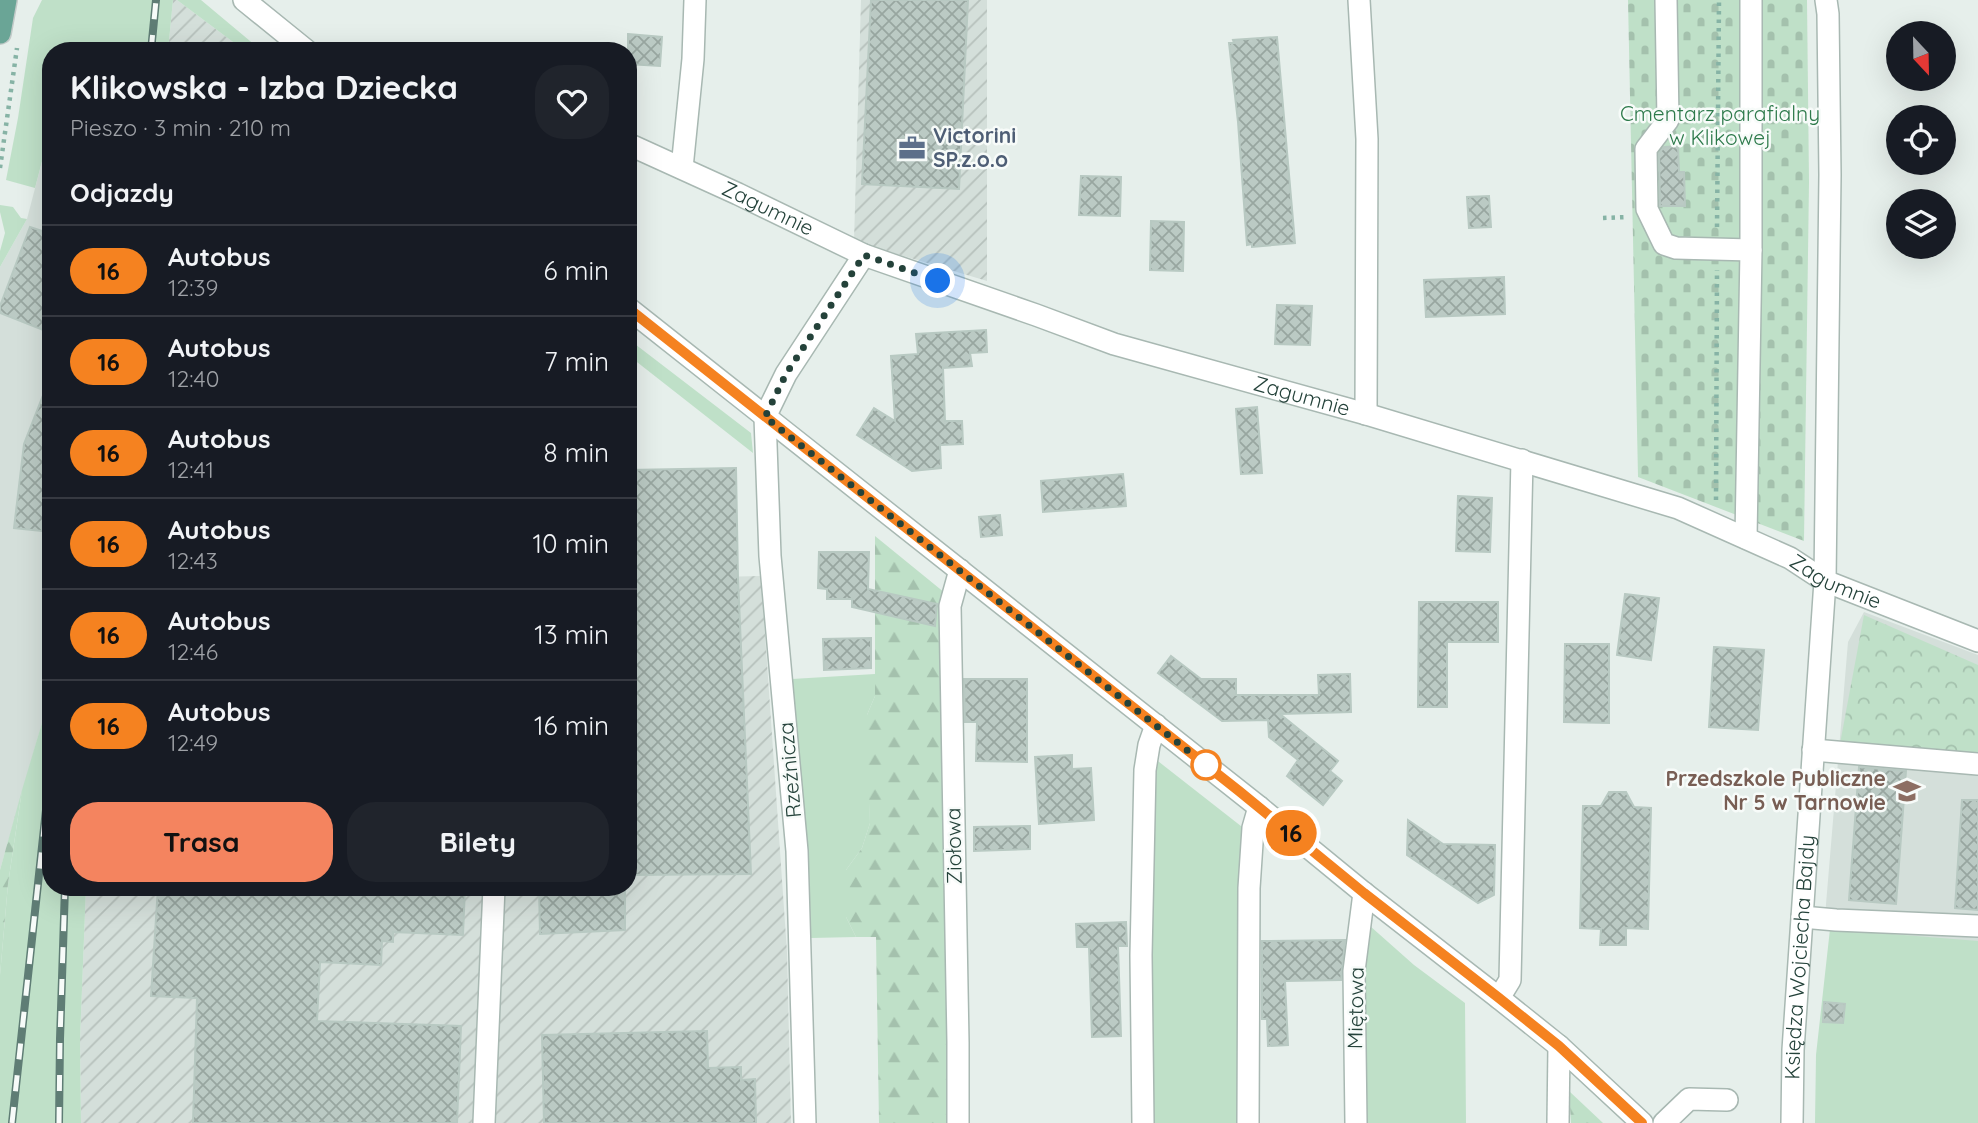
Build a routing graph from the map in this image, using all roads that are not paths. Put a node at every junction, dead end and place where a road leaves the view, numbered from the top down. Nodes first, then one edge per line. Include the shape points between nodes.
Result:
1 (6, 0) edge
2 (244, 0) edge
3 (695, 0) edge
4 (1359, 0) edge
5 (1666, 0) edge
6 (1751, 0) edge
7 (1826, 0) edge
8 (9, 37) edge
9 (296, 42) edge
10 (637, 149) edge
11 (682, 168) junction
12 (1751, 250) junction
13 (864, 255) junction
14 (637, 315) edge
15 (1366, 414) junction
16 (765, 417) junction
17 (1522, 460) junction
18 (1746, 538) junction
19 (960, 570) junction
20 (1825, 581) junction
21 (1978, 642) edge
22 (1156, 725) junction
23 (1813, 750) junction
24 (1978, 764) edge
25 (1259, 807) junction
26 (1364, 893) junction
27 (494, 896) edge
28 (1802, 917) junction
29 (1978, 926) edge
30 (1499, 998) junction
31 (1559, 1046) junction
32 (1727, 1100) dead end
33 (484, 1123) edge
34 (805, 1123) edge
35 (958, 1123) edge
36 (1143, 1123) edge
37 (1248, 1123) edge
38 (1356, 1123) edge
39 (1558, 1123) edge
40 (1642, 1123) edge
41 (1664, 1123) edge
42 (1792, 1123) edge

1 - 8 main road
2 - 9 street
3 - 11 street
4 - 15 street via 1367,139
5 - 12 street via 1668,120 1646,149 1647,209 1664,244
6 - 12 street
7 - 20 street, Księdza Wojciecha Bajdy via 1830,175
10 - 11 street, Zagumnie
11 - 13 street, Zagumnie
12 - 18 street
13 - 15 street, Zagumnie via 1114,344
13 - 16 street via 786,374
14 - 16 street
15 - 17 street, Zagumnie
16 - 19 street
16 - 34 street, Rzeźnicza via 770,556 797,851
17 - 18 street, Zagumnie via 1678,508
17 - 30 street via 1510,980
18 - 20 street, Zagumnie
19 - 22 street
19 - 35 street, Ziołowa via 950,606
20 - 21 street, Zagumnie
20 - 23 street, Księdza Wojciecha Bajdy
22 - 25 street
22 - 36 street via 1144,770
23 - 24 street
23 - 28 street, Księdza Wojciecha Bajdy
25 - 26 street
25 - 37 street via 1249,888
26 - 30 street
26 - 38 street, Miętowa via 1354,971
27 - 33 street
28 - 29 street
28 - 42 street, Księdza Wojciecha Bajdy
30 - 31 street
31 - 39 street
31 - 40 street
32 - 41 street via 1689,1099

